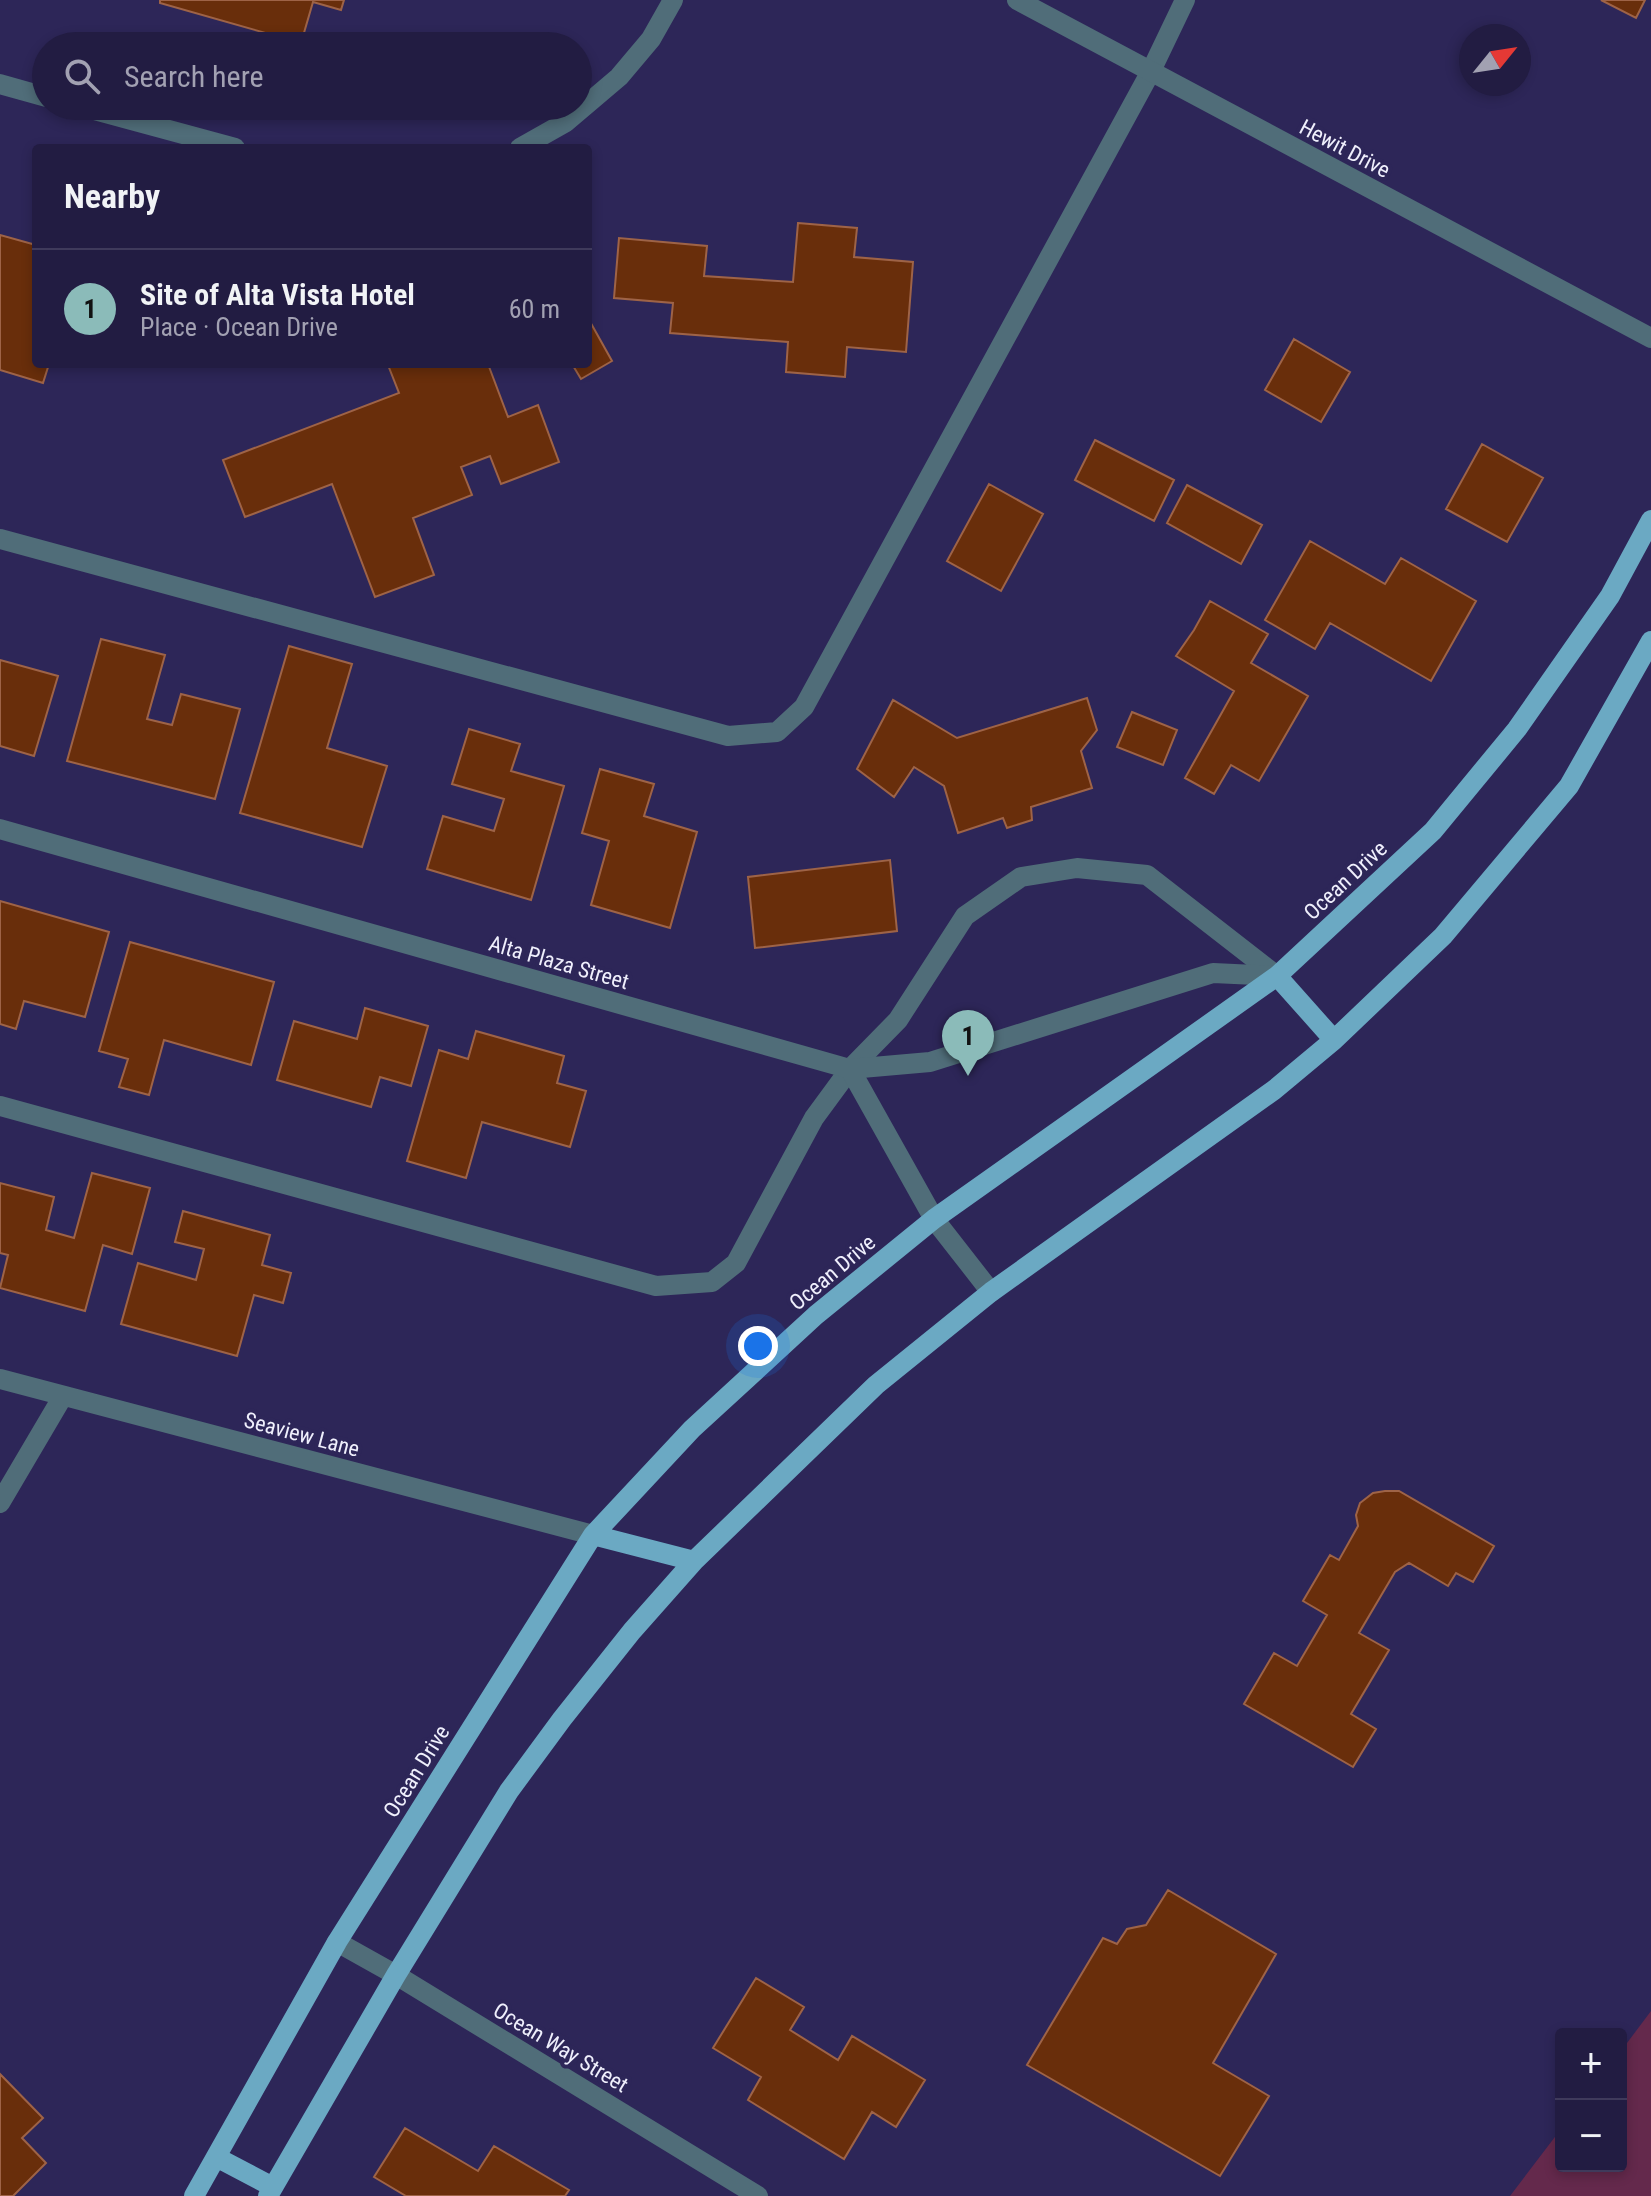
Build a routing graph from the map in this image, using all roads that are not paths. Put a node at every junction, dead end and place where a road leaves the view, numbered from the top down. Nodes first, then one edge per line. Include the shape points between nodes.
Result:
1 (673, 0) edge
2 (1017, 0) edge
3 (1185, 0) edge
4 (1150, 73) junction
5 (0, 84) edge
6 (32, 93) edge
7 (592, 100) edge
8 (132, 120) edge
9 (568, 120) edge
10 (220, 144) edge
11 (527, 144) edge
12 (1651, 338) edge
13 (1651, 520) edge
14 (0, 539) edge
15 (1651, 641) edge
16 (0, 829) edge
17 (1277, 976) junction
18 (1334, 1040) junction
19 (850, 1069) junction
20 (0, 1106) edge
21 (934, 1219) junction
22 (991, 1292) junction
23 (0, 1379) edge
24 (63, 1396) junction
25 (0, 1503) edge
26 (593, 1535) junction
27 (694, 1561) junction
28 (337, 1942) junction
29 (396, 1975) junction
30 (216, 2157) junction
31 (271, 2192) edge
32 (194, 2196) edge
33 (758, 2196) edge

1 - 7 street via 651,39
2 - 4 street, Hewit Drive
3 - 4 street
4 - 12 street, Hewit Drive
4 - 14 street via 804,707 777,732 728,736
5 - 6 street
8 - 10 street
9 - 11 street
13 - 17 main road, Ocean Drive via 1602,608 1517,729 1433,831
15 - 18 main road via 1569,786 1443,936
16 - 19 street, Alta Plaza Street
17 - 18 main road
17 - 19 street via 1213,973 930,1062
17 - 19 street via 1147,875 1077,868 1021,877 965,916 898,1020
17 - 21 main road, Ocean Drive
18 - 22 main road via 1274,1090
19 - 20 street via 814,1118 736,1263 712,1282 656,1286
19 - 21 street
21 - 22 street
21 - 26 main road, Ocean Drive via 816,1315 714,1408
22 - 27 main road via 876,1385
23 - 24 street, Seaview Lane
24 - 25 street
24 - 26 street, Seaview Lane
26 - 27 main road
26 - 28 main road, Ocean Drive
27 - 29 main road via 623,1642 509,1791
28 - 29 street, Ocean Way Street
28 - 30 main road, Ocean Drive
29 - 31 main road
29 - 33 street, Ocean Way Street
30 - 31 main road
30 - 32 main road, Ocean Drive

